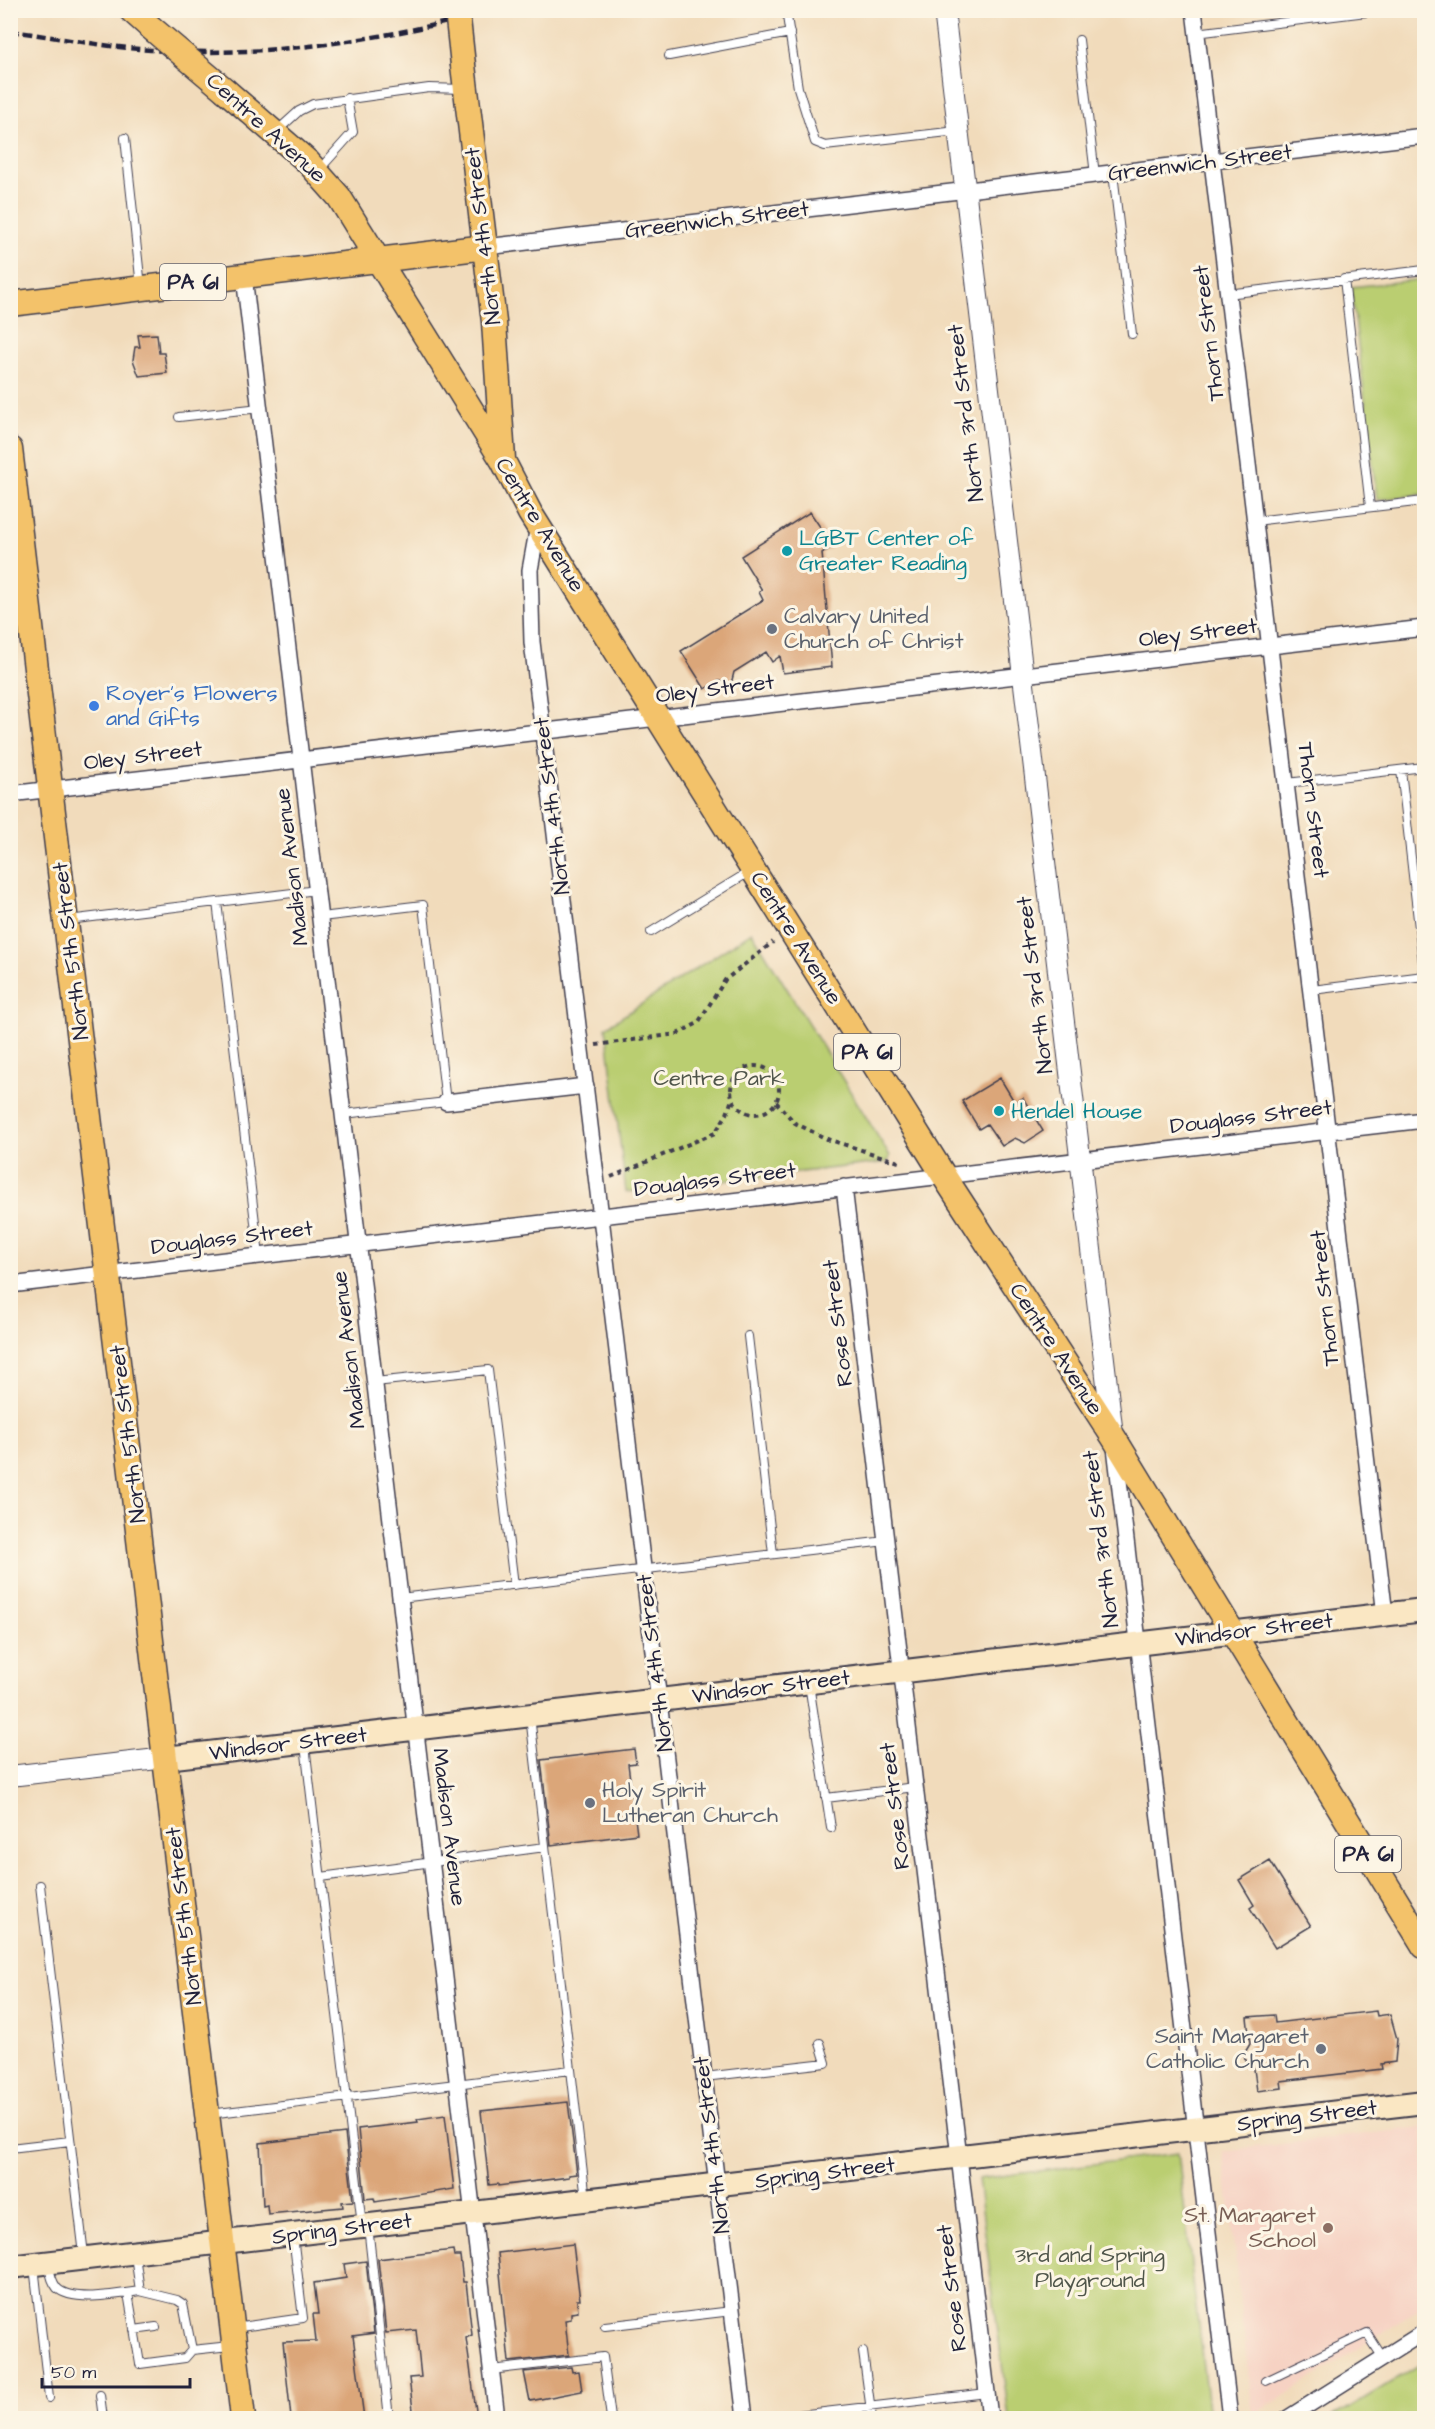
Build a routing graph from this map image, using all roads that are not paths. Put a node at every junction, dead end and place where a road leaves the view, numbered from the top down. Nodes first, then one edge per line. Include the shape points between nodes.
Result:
1 (457, 10) edge
2 (786, 10) edge
3 (944, 10) edge
4 (1194, 10) edge
5 (1306, 10) edge
6 (1383, 10) edge
7 (140, 18) edge
8 (1308, 20) junction
9 (790, 33) junction
10 (1196, 33) junction
11 (1079, 40) dead end
12 (669, 56) dead end
13 (466, 89) junction
14 (347, 98) junction
15 (957, 131) junction
16 (274, 133) junction
17 (1425, 136) edge
18 (125, 138) dead end
19 (1211, 161) junction
20 (317, 172) junction
21 (1113, 173) junction
22 (1095, 175) junction
23 (964, 190) junction
24 (486, 247) junction
25 (376, 260) junction
26 (1425, 270) edge
27 (244, 276) junction
28 (1344, 279) junction
29 (141, 288) junction
30 (1227, 294) junction
31 (10, 304) edge
32 (1132, 334) dead end
33 (260, 408) junction
34 (179, 417) dead end
35 (11, 460) edge
36 (503, 461) junction
37 (1425, 501) edge
38 (1370, 507) junction
39 (1255, 521) junction
40 (538, 526) junction
41 (1425, 628) edge
42 (1270, 647) junction
43 (1022, 676) junction
44 (659, 718) junction
45 (543, 732) junction
46 (302, 760) junction
47 (1425, 767) edge
48 (1401, 770) junction
49 (1287, 783) junction
50 (52, 789) junction
51 (10, 794) edge
52 (753, 869) junction
53 (317, 890) junction
54 (217, 902) junction
55 (321, 917) junction
56 (67, 920) junction
57 (651, 932) dead end
58 (1425, 974) edge
59 (1312, 990) junction
60 (586, 1086) junction
61 (446, 1102) junction
62 (344, 1114) junction
63 (1425, 1120) edge
64 (1329, 1130) junction
65 (1081, 1160) junction
66 (944, 1176) junction
67 (844, 1187) junction
68 (602, 1216) junction
69 (359, 1245) junction
70 (259, 1258) junction
71 (109, 1275) junction
72 (10, 1285) edge
73 (748, 1336) dead end
74 (375, 1382) junction
75 (1114, 1438) junction
76 (886, 1541) junction
77 (773, 1554) junction
78 (644, 1569) junction
79 (514, 1585) junction
80 (400, 1598) junction
81 (1425, 1610) edge
82 (1385, 1615) junction
83 (1232, 1633) junction
84 (1137, 1644) junction
85 (902, 1672) junction
86 (809, 1683) junction
87 (659, 1700) junction
88 (530, 1716) junction
89 (414, 1730) junction
90 (304, 1742) junction
91 (166, 1758) junction
92 (10, 1776) edge
93 (915, 1787) junction
94 (826, 1798) junction
95 (831, 1827) dead end
96 (545, 1847) junction
97 (432, 1861) junction
98 (321, 1877) junction
99 (40, 1885) dead end
100 (1425, 1946) edge
101 (820, 2043) dead end
102 (571, 2070) junction
103 (704, 2077) junction
104 (458, 2084) junction
105 (347, 2098) junction
106 (1425, 2102) edge
107 (207, 2114) junction
108 (1195, 2129) junction
109 (70, 2141) junction
110 (10, 2148) edge
111 (959, 2157) junction
112 (717, 2185) junction
113 (586, 2200) junction
114 (473, 2214) junction
115 (365, 2226) junction
116 (293, 2234) junction
117 (223, 2244) junction
118 (135, 2253) junction
119 (84, 2259) junction
120 (41, 2264) junction
121 (10, 2267) edge
122 (140, 2292) junction
123 (128, 2293) junction
124 (732, 2311) junction
125 (604, 2326) dead end
126 (156, 2327) dead end
127 (134, 2330) junction
128 (1425, 2332) edge
129 (233, 2337) junction
130 (192, 2350) junction
131 (863, 2352) dead end
132 (1383, 2358) junction
133 (491, 2370) junction
134 (1266, 2381) dead end
135 (987, 2393) junction
136 (100, 2395) dead end
137 (49, 2398) dead end
138 (868, 2407) junction
139 (103, 2418) edge
140 (243, 2418) edge
141 (389, 2418) edge
142 (497, 2418) edge
143 (611, 2418) edge
144 (745, 2418) edge
145 (772, 2418) edge
146 (872, 2418) edge
147 (990, 2418) edge
148 (1230, 2418) edge
149 (1288, 2418) edge

1 - 13 main road, North 4th Street, bridge
2 - 9 lane
3 - 15 street, North 3rd Street
4 - 10 street, Thorn Street
5 - 8 lane
6 - 8 lane
7 - 16 main road, Centre Avenue, bridge
8 - 10 lane
9 - 12 lane
9 - 15 lane via 798,88 814,142 825,146
10 - 19 street, Thorn Street
11 - 22 lane
13 - 14 lane via 429,88
13 - 24 main road, North 4th Street
14 - 16 lane via 298,111
14 - 20 lane via 353,132
15 - 23 street, North 3rd Street
16 - 20 main road, Centre Avenue
17 - 19 street, Greenwich Street
18 - 29 lane
19 - 21 street, Greenwich Street
19 - 30 street, Thorn Street
20 - 25 main road, Centre Avenue via 339,197
21 - 22 street, Greenwich Street
21 - 32 lane
22 - 23 street, Greenwich Street
23 - 24 street, Greenwich Street
23 - 43 street, North 3rd Street
24 - 25 main road, Greenwich Street / PA 61
24 - 36 main road, North 4th Street / PA 61
25 - 27 main road, Greenwich Street / PA 61
25 - 36 main road, Centre Avenue / PA 61
26 - 28 lane
27 - 29 main road, Greenwich Street / PA 61
27 - 33 street, Madison Avenue
28 - 30 lane
28 - 38 lane
29 - 31 main road, Greenwich Street / PA 61
30 - 39 street, Thorn Street
33 - 34 lane
33 - 46 street, Madison Avenue
35 - 50 main road, North 5th Street
36 - 40 main road, Centre Avenue / PA 61
37 - 38 lane
38 - 39 lane
39 - 42 street, Thorn Street
40 - 44 main road, Centre Avenue / PA 61
40 - 45 street, North 4th Street via 530,570 532,642
41 - 42 street, Oley Street
42 - 43 street, Oley Street
42 - 49 street, Thorn Street
43 - 44 street, Oley Street
43 - 65 street, North 3rd Street
44 - 45 street, Oley Street
44 - 52 main road, Centre Avenue / PA 61
45 - 46 street, Oley Street
45 - 60 street, North 4th Street
46 - 50 street, Oley Street
46 - 53 street, Madison Avenue
47 - 48 lane
48 - 49 lane
48 - 58 lane
49 - 59 street, Thorn Street
50 - 51 street, Oley Street
50 - 56 main road, North 5th Street
52 - 57 lane
52 - 66 main road, Centre Avenue / PA 61
53 - 54 lane
53 - 55 street, Madison Avenue
54 - 56 lane
54 - 70 lane
55 - 61 lane via 423,905
55 - 62 street, Madison Avenue
56 - 71 main road, North 5th Street
58 - 59 lane
59 - 64 street, Thorn Street
60 - 61 street
60 - 68 street, North 4th Street
61 - 62 lane
62 - 69 street, Madison Avenue
63 - 64 street, Douglass Street
64 - 65 street, Douglass Street
64 - 82 street, Thorn Street
65 - 66 street, Douglass Street
65 - 75 street, North 3rd Street
66 - 67 street, Douglass Street
66 - 75 main road, Centre Avenue / PA 61
67 - 68 street, Douglass Street
67 - 76 street, Rose Street
68 - 69 street, Douglass Street
68 - 78 street, North 4th Street
69 - 70 street, Douglass Street
69 - 74 street, Madison Avenue
70 - 71 street, Douglass Street
71 - 72 street, Douglass Street
71 - 91 main road, North 5th Street
73 - 77 lane
74 - 79 lane via 488,1370
74 - 80 street, Madison Avenue
75 - 83 main road, Centre Avenue / PA 61
75 - 84 street, North 3rd Street
76 - 77 lane
76 - 85 street, Rose Street
77 - 78 lane
78 - 79 lane
78 - 87 street, North 4th Street
79 - 80 lane
80 - 89 street, Madison Avenue
81 - 82 main road, Windsor Street
82 - 83 main road, Windsor Street
83 - 84 main road, Windsor Street
83 - 100 main road, Centre Avenue / PA 61
84 - 85 main road, Windsor Street
84 - 108 street, North 3rd Street
85 - 86 main road, Windsor Street
85 - 93 street, Rose Street
86 - 87 main road, Windsor Street
86 - 94 lane
87 - 88 main road, Windsor Street
87 - 103 street, North 4th Street
88 - 89 main road, Windsor Street
88 - 96 lane
89 - 90 main road, Windsor Street
89 - 97 street, Madison Avenue
90 - 91 main road, Windsor Street
90 - 98 lane
91 - 92 street, Windsor Street
91 - 107 main road, North 5th Street
93 - 94 lane
93 - 111 street, Rose Street
94 - 95 lane
96 - 97 lane
96 - 102 lane
97 - 98 lane
97 - 104 street, Madison Avenue
98 - 105 lane
99 - 109 lane
101 - 103 lane via 826,2063
102 - 104 lane
102 - 113 lane
103 - 112 street, North 4th Street
104 - 105 lane
104 - 114 street, Madison Avenue
105 - 107 lane
105 - 115 lane
106 - 108 main road, Spring Street
107 - 117 main road, North 5th Street
108 - 111 main road, Spring Street
108 - 148 street, North 3rd Street
109 - 110 lane
109 - 119 lane
111 - 112 main road, Spring Street
111 - 135 street, Rose Street
112 - 113 main road, Spring Street
112 - 124 street, North 4th Street
113 - 114 main road, Spring Street
114 - 115 main road, Spring Street
114 - 133 street, Madison Avenue
115 - 116 main road, Spring Street
115 - 141 lane
116 - 117 main road, Spring Street
116 - 129 lane via 303,2318
117 - 118 main road, Spring Street
117 - 129 main road, North 5th Street
118 - 119 main road, Spring Street
118 - 122 lane
119 - 120 main road, Spring Street
120 - 121 main road, Spring Street
120 - 123 lane via 63,2293
120 - 137 lane
122 - 123 lane
122 - 130 lane via 183,2304
123 - 127 lane
124 - 125 lane
124 - 144 street, North 4th Street
126 - 127 lane
127 - 130 lane via 140,2364 185,2358
128 - 132 street
129 - 130 lane
129 - 140 main road, North 5th Street
131 - 138 lane
132 - 134 lane via 1367,2333
132 - 149 street
133 - 142 street, Madison Avenue
133 - 143 lane via 603,2357
135 - 138 lane
135 - 147 street, Rose Street
136 - 139 lane
138 - 145 lane
138 - 146 lane

